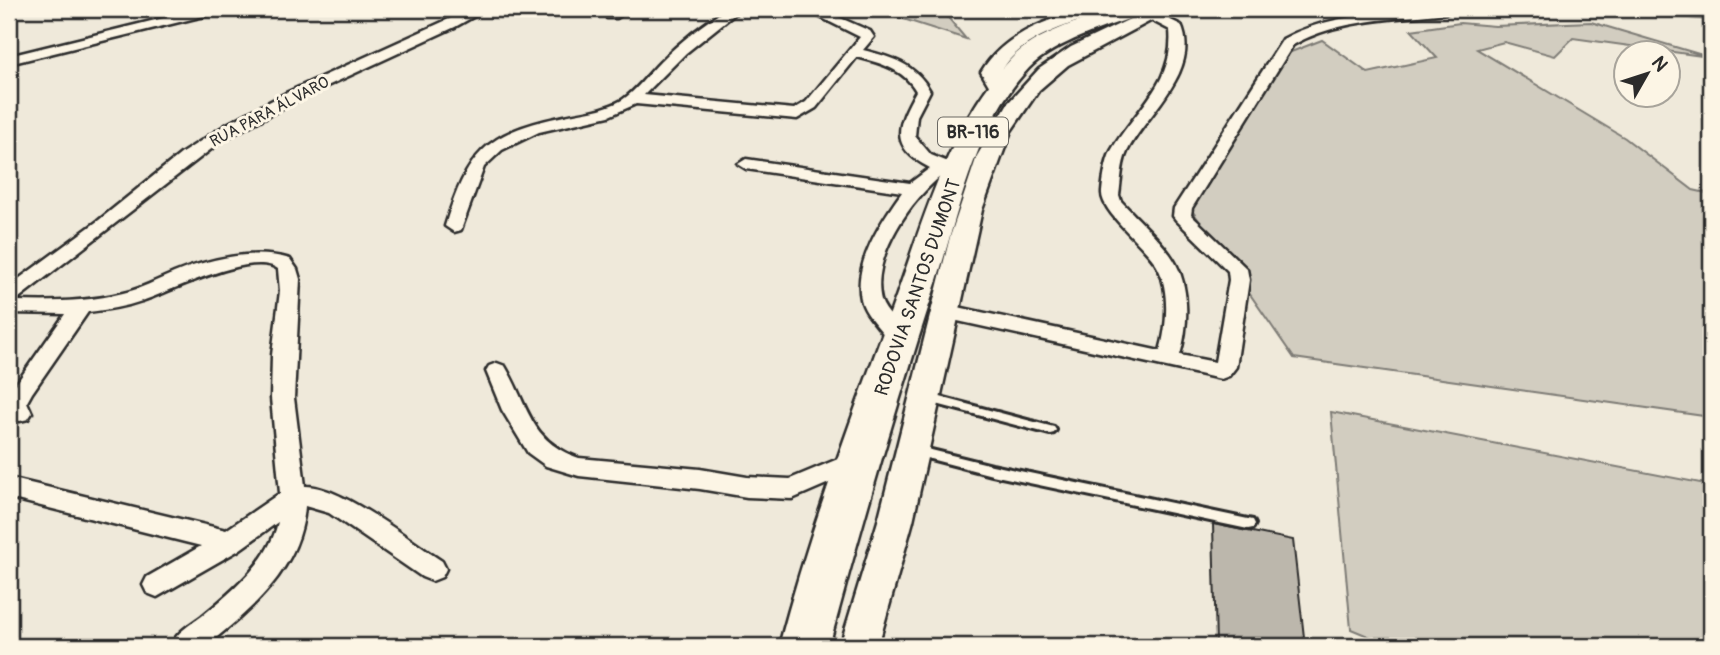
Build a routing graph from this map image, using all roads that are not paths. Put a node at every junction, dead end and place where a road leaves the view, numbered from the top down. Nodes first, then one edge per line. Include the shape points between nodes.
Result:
1 (215, 9) edge
2 (481, 9) edge
3 (735, 9) edge
4 (810, 9) edge
5 (1447, 9) edge
6 (1635, 9) edge
7 (1086, 11) edge
8 (1150, 11) edge
9 (1711, 14) edge
10 (1018, 50) junction
11 (854, 52) junction
12 (1060, 54) junction
13 (9, 60) edge
14 (633, 99) junction
15 (746, 164) dead end
16 (950, 169) junction
17 (914, 189) junction
18 (454, 226) dead end
19 (9, 296) edge
20 (9, 307) edge
21 (80, 307) junction
22 (944, 311) junction
23 (1168, 360) junction
24 (496, 371) dead end
25 (923, 396) junction
26 (20, 413) dead end
27 (1051, 430) dead end
28 (864, 443) junction
29 (912, 450) junction
30 (9, 488) edge
31 (293, 497) junction
32 (1248, 524) dead end
33 (230, 542) junction
34 (432, 569) dead end
35 (157, 585) dead end
36 (185, 646) edge
37 (804, 646) edge
38 (859, 646) edge

1 - 13 street
2 - 19 street, RUA PARA ÁLVARO via 219,135
3 - 14 street via 709,26
4 - 11 street via 865,34
5 - 23 street via 1330,27 1288,42 1182,208 1182,216 1237,269 1224,367 1213,371
6 - 9 street
7 - 10 street
8 - 12 highway, RODOVIA SANTOS DUMONT / BR-116
8 - 23 street via 1178,32 1171,77 1118,153 1110,195 1166,263 1171,277 1177,330
10 - 12 highway, RODOVIA SANTOS DUMONT / BR-116
10 - 16 highway, RODOVIA SANTOS DUMONT / BR-116 via 1001,90
11 - 14 street via 811,105 797,114
11 - 16 street via 888,61 920,83 923,91 908,118 908,133 919,156
12 - 22 street via 996,141 964,228
14 - 18 street via 614,110 515,136 497,148 478,164
15 - 17 street
16 - 17 street
16 - 28 highway, RODOVIA SANTOS DUMONT / BR-116
17 - 28 street via 873,264 871,302 896,335
20 - 21 street
21 - 26 street via 22,390 16,402
21 - 31 street via 130,298 207,270 253,261 284,263 290,288 283,343 283,422
22 - 23 street
22 - 25 street
24 - 28 street via 537,447 579,467 792,489
25 - 27 lane
25 - 29 street
28 - 37 highway, RODOVIA SANTOS DUMONT / BR-116
29 - 32 lane
29 - 38 street
30 - 33 street
31 - 33 street
31 - 34 street via 312,496 338,506
31 - 36 street via 289,529 276,558
33 - 35 street

